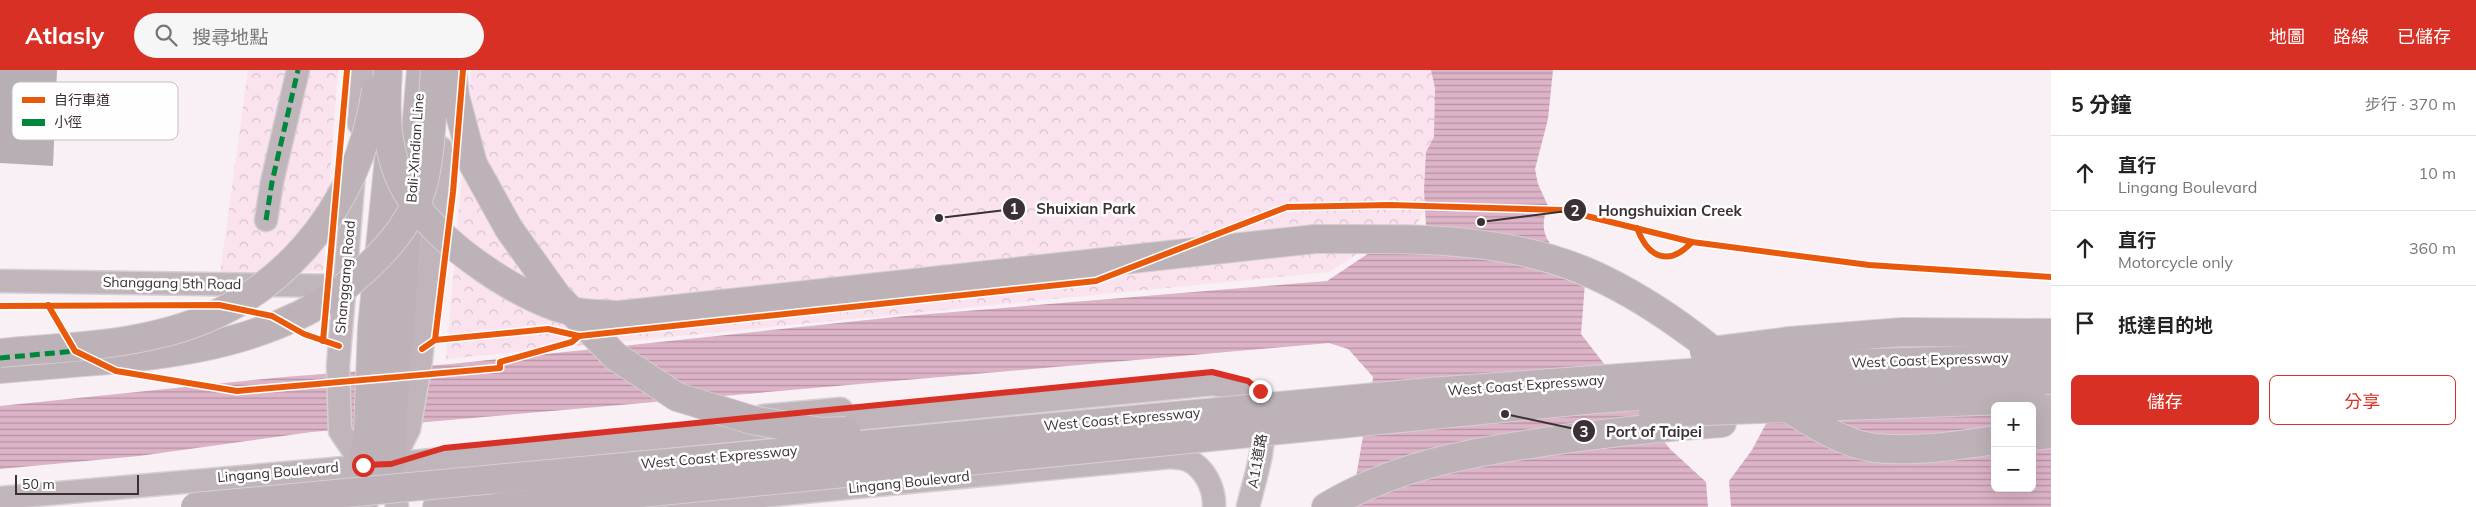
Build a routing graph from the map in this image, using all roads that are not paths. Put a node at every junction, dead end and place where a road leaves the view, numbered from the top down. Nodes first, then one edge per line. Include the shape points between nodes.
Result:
1 (298, 70) edge
2 (363, 70) edge
3 (379, 70) edge
4 (388, 70) edge
5 (397, 70) edge
6 (421, 70) edge
7 (435, 70) edge
8 (450, 70) edge
9 (266, 220) dead end
10 (397, 226) junction
11 (0, 281) edge
12 (345, 286) junction
13 (2051, 333) edge
14 (75, 351) dead end
15 (0, 353) edge
16 (0, 358) edge
17 (2051, 358) edge
18 (409, 361) junction
19 (0, 369) edge
20 (2051, 380) edge
21 (1213, 384) joint
22 (1061, 399) junction
23 (2051, 399) edge
24 (1021, 403) junction
25 (2051, 409) edge
26 (2036, 410) edge
27 (1991, 411) edge
28 (1162, 416) junction
29 (389, 431) junction
30 (2051, 434) edge
31 (2036, 436) edge
32 (1991, 441) edge
33 (391, 464) junction
34 (363, 465) junction
35 (1071, 466) junction
36 (1029, 470) junction
37 (0, 498) edge
38 (195, 507) edge
39 (281, 507) edge
40 (362, 507) edge
41 (397, 507) edge
42 (437, 507) edge
43 (499, 507) edge
44 (646, 507) edge
45 (1214, 507) edge
46 (1248, 507) edge
47 (1261, 507) edge
48 (1326, 507) edge

1 - 9 street
2 - 12 street, Shanggang Road
3 - 15 highway, bridge via 363,146 347,186 309,244 260,288 213,315 155,335 126,341
4 - 32 highway, bridge via 388,138 407,193 458,249 487,272 557,308 620,315 1315,240 1432,239 1488,244 1592,274 1646,303 1794,412 1835,435 1873,448 1917,450
5 - 10 highway, Bali-Xindian Line
6 - 10 highway, Bali-Xindian Line
7 - 19 highway, bridge via 428,160 416,200 390,244 336,294 298,318 236,341 156,354
8 - 18 street
8 - 28 highway, bridge via 473,164 509,229 557,296 615,356 677,397 752,420 821,432
10 - 18 highway
10 - 29 highway via 370,363
11 - 12 street, Shanggang 5th Road
12 - 34 street, Shanggang Road via 338,366 340,431
13 - 39 highway, bridge via 1902,332 1790,341 1607,365 1478,391 1397,402 1082,429
14 - 16 street
17 - 28 highway, West Coast Expressway, bridge via 1798,365 1440,391
18 - 29 highway
20 - 43 highway, West Coast Expressway, bridge via 1799,385 1448,412
21 - 22 street, Lingang Boulevard
21 - 46 street, A11道路 via 1243,393 1263,418 1263,443
22 - 24 street, Lingang Boulevard
22 - 35 street via 1051,417 1055,450
23 - 42 highway, bridge via 1304,427 1155,437
24 - 33 street, Lingang Boulevard
24 - 36 street via 1039,418 1042,451
25 - 26 highway
27 - 48 highway, bridge via 1777,419 1566,439 1459,456 1407,469 1372,482
28 - 38 highway, West Coast Expressway, bridge
29 - 33 highway
29 - 34 highway
30 - 31 highway
33 - 34 street, Lingang Boulevard
33 - 40 street
33 - 41 street
33 - 47 street via 444,448 1212,372 1248,381 1270,403 1276,419 1276,440
34 - 37 street, Lingang Boulevard
34 - 40 street
35 - 36 street, Lingang Boulevard
35 - 45 street, Lingang Boulevard via 1171,457 1187,459 1200,469 1214,492
36 - 44 street, Lingang Boulevard

